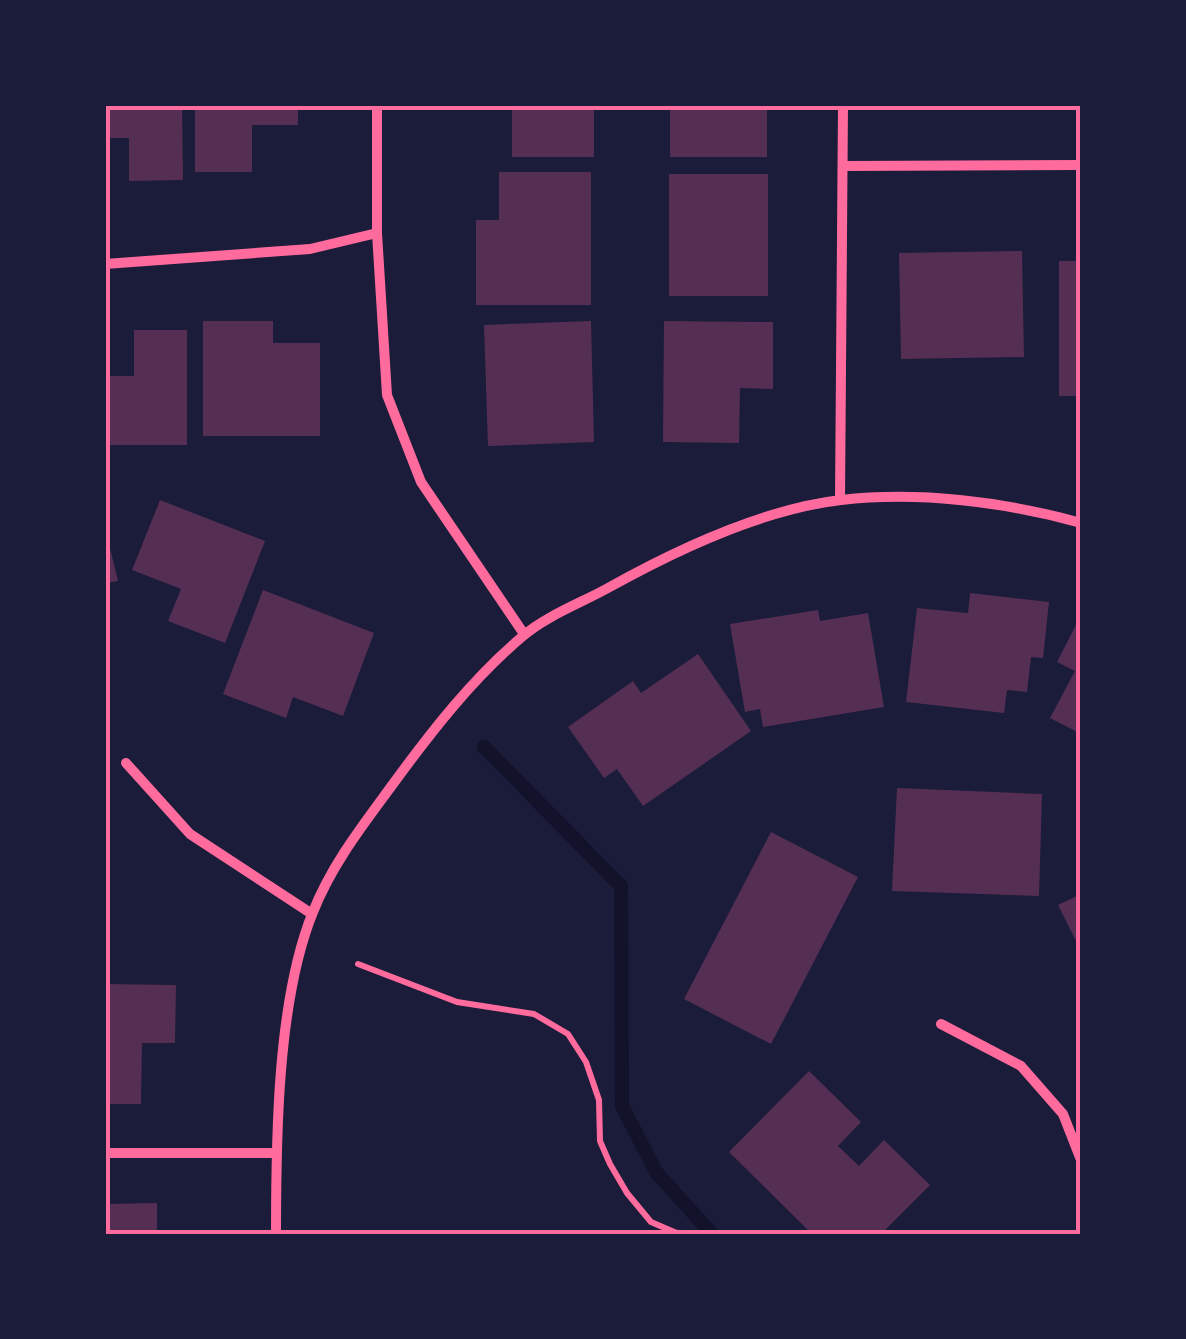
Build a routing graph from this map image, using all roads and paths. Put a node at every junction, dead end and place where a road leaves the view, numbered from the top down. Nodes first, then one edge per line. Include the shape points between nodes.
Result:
1 (377, 105) edge
2 (843, 105) edge
3 (843, 166) junction
4 (1081, 166) edge
5 (377, 233) junction
6 (105, 264) edge
7 (840, 500) junction
8 (1081, 523) edge
9 (524, 634) junction
10 (126, 763) dead end
11 (312, 914) junction
12 (358, 964) dead end
13 (941, 1024) dead end
14 (276, 1153) junction
15 (105, 1154) edge
16 (1081, 1160) edge
17 (276, 1234) edge
18 (679, 1234) edge

1 - 5 street
2 - 3 street
3 - 4 street
3 - 7 street
5 - 6 street via 310,249
5 - 9 street via 387,395 421,482
7 - 8 street via 956,498
7 - 9 street via 754,521 659,560
9 - 11 street via 435,726 340,856
10 - 11 street via 190,834
11 - 14 street via 289,1003
12 - 18 path via 457,1002 534,1014 568,1034 599,1100 600,1141 610,1164 651,1222
13 - 16 street via 1021,1066 1064,1114
14 - 15 street
14 - 17 street

